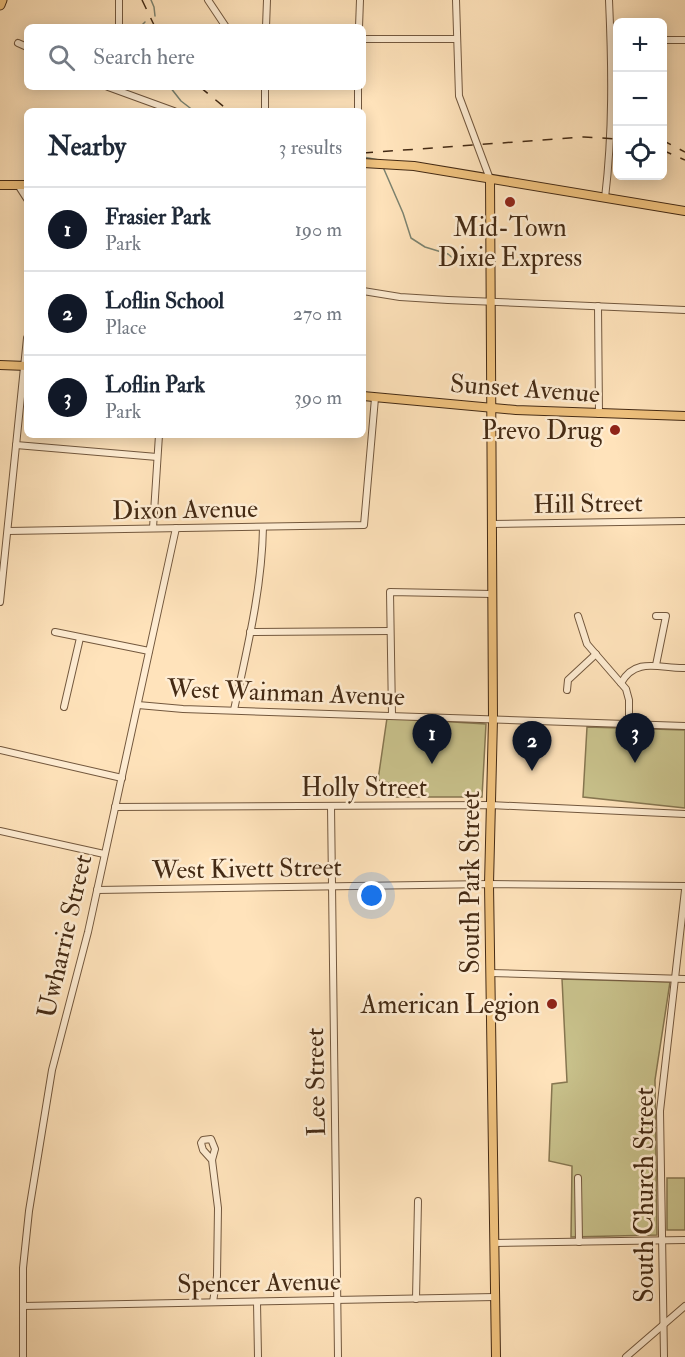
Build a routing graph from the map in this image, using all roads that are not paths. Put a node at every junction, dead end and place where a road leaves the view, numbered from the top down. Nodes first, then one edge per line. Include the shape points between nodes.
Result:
1 (2, 0) edge
2 (119, 0) edge
3 (208, 0) edge
4 (267, 0) edge
5 (360, 0) edge
6 (456, 0) edge
7 (609, 0) edge
8 (0, 5) edge
9 (119, 24) edge
10 (224, 24) edge
11 (266, 24) edge
12 (359, 24) edge
13 (613, 32) edge
14 (366, 39) edge
15 (457, 39) junction
16 (667, 40) edge
17 (685, 40) edge
18 (18, 43) dead end
19 (24, 46) edge
20 (613, 72) edge
21 (123, 90) edge
22 (265, 90) edge
23 (358, 90) edge
24 (167, 108) edge
25 (265, 108) edge
26 (358, 108) edge
27 (366, 163) edge
28 (490, 179) junction
29 (0, 185) edge
30 (18, 185) junction
31 (24, 185) edge
32 (24, 194) edge
33 (605, 198) junction
34 (685, 212) edge
35 (366, 291) edge
36 (490, 302) junction
37 (598, 306) junction
38 (685, 310) edge
39 (0, 365) edge
40 (24, 366) edge
41 (24, 382) edge
42 (366, 396) edge
43 (375, 398) junction
44 (491, 408) junction
45 (599, 414) junction
46 (685, 416) edge
47 (159, 438) edge
48 (16, 445) junction
49 (158, 457) junction
50 (685, 520) edge
51 (491, 524) junction
52 (263, 527) junction
53 (153, 528) junction
54 (176, 528) junction
55 (8, 531) junction
56 (492, 594) junction
57 (0, 602) edge
58 (578, 616) dead end
59 (656, 616) dead end
60 (390, 631) junction
61 (56, 632) dead end
62 (250, 632) junction
63 (80, 638) junction
64 (149, 651) junction
65 (596, 654) junction
66 (656, 665) junction
67 (685, 668) edge
68 (621, 683) junction
69 (567, 690) dead end
70 (138, 705) junction
71 (64, 707) dead end
72 (234, 710) junction
73 (392, 715) junction
74 (493, 719) junction
75 (628, 724) junction
76 (685, 726) edge
77 (0, 750) edge
78 (122, 778) junction
79 (490, 805) junction
80 (331, 806) junction
81 (115, 807) junction
82 (685, 814) edge
83 (0, 831) edge
84 (104, 854) junction
85 (489, 884) junction
86 (332, 886) junction
87 (685, 886) edge
88 (97, 890) junction
89 (685, 890) edge
90 (490, 973) junction
91 (675, 979) junction
92 (685, 980) edge
93 (212, 1160) dead end
94 (578, 1178) dead end
95 (418, 1201) dead end
96 (685, 1240) edge
97 (662, 1241) junction
98 (579, 1242) junction
99 (494, 1243) junction
100 (495, 1297) junction
101 (416, 1299) junction
102 (338, 1300) junction
103 (213, 1302) junction
104 (257, 1302) junction
105 (23, 1306) junction
106 (685, 1306) edge
107 (663, 1326) junction
108 (23, 1357) edge
109 (258, 1357) edge
110 (338, 1357) edge
111 (496, 1357) edge
112 (626, 1357) edge
113 (664, 1357) edge

1 - 8 highway
2 - 9 street
3 - 10 street
4 - 11 street
5 - 12 street
6 - 15 street
7 - 13 street
14 - 15 street
15 - 28 street via 460,101
16 - 17 street
18 - 19 street
20 - 33 street
21 - 24 street
22 - 25 street
23 - 26 street
27 - 28 main road
28 - 33 main road
28 - 36 main road, South Park Street
29 - 30 main road
30 - 31 main road
30 - 32 street
33 - 34 main road
35 - 36 street
36 - 37 street
36 - 44 main road, South Park Street
37 - 38 street
37 - 45 street
39 - 40 main road
41 - 48 street
42 - 43 main road, Sunset Avenue
43 - 44 main road, Sunset Avenue
43 - 52 street, Dixon Avenue via 364,525
44 - 45 main road, Sunset Avenue
44 - 51 main road, South Park Street
45 - 46 main road, Sunset Avenue
47 - 49 street
48 - 49 street
48 - 55 street
49 - 53 street
50 - 51 street, Hill Street
51 - 56 main road, South Park Street
52 - 54 street, Dixon Avenue
52 - 62 street via 262,561
53 - 54 street, Dixon Avenue
53 - 55 street, Dixon Avenue
54 - 64 street, Uwharrie Street
55 - 57 street
56 - 60 street via 390,592
56 - 74 main road, South Park Street
58 - 65 street via 587,644
59 - 66 street via 666,616
60 - 62 street
60 - 73 street
61 - 63 street
62 - 72 street
63 - 64 street
63 - 71 street
64 - 70 street, Uwharrie Street
65 - 68 street
65 - 69 street via 568,680
66 - 67 street
66 - 68 street via 637,667
68 - 75 street via 629,700
70 - 72 street, West Wainman Avenue
70 - 78 street, Uwharrie Street
72 - 73 street, West Wainman Avenue
73 - 74 street, West Wainman Avenue
74 - 75 street, West Wainman Avenue
74 - 79 main road, South Park Street
75 - 76 street, West Wainman Avenue
77 - 78 street
78 - 81 street, Uwharrie Street
79 - 80 street, Holly Street
79 - 82 street, Holly Street
79 - 85 main road, South Park Street
80 - 81 street, Holly Street
80 - 86 street, Lee Street
81 - 84 street, Uwharrie Street
83 - 84 street
84 - 88 street, Uwharrie Street
85 - 86 street, West Kivett Street
85 - 87 street, West Kivett Street
85 - 90 main road, South Park Street
86 - 88 street, West Kivett Street
86 - 102 street, Lee Street
88 - 105 street, Uwharrie Street via 45,1102 25,1238
89 - 91 street, South Church Street
90 - 91 street
90 - 99 main road, South Park Street
91 - 92 street
91 - 97 street, South Church Street via 660,1111
93 - 103 street via 218,1208
94 - 98 street
95 - 101 street
96 - 97 street
97 - 98 street
97 - 107 street, South Church Street
98 - 99 street
99 - 100 main road, South Park Street
100 - 101 street, Spencer Avenue
100 - 111 main road, South Park Street
101 - 102 street, Spencer Avenue
102 - 104 street, Spencer Avenue
102 - 110 street, Lee Street
103 - 104 street, Spencer Avenue
103 - 105 street, Spencer Avenue
104 - 109 street
105 - 108 street, Uwharrie Street
106 - 107 street
107 - 112 street
107 - 113 street, South Church Street

